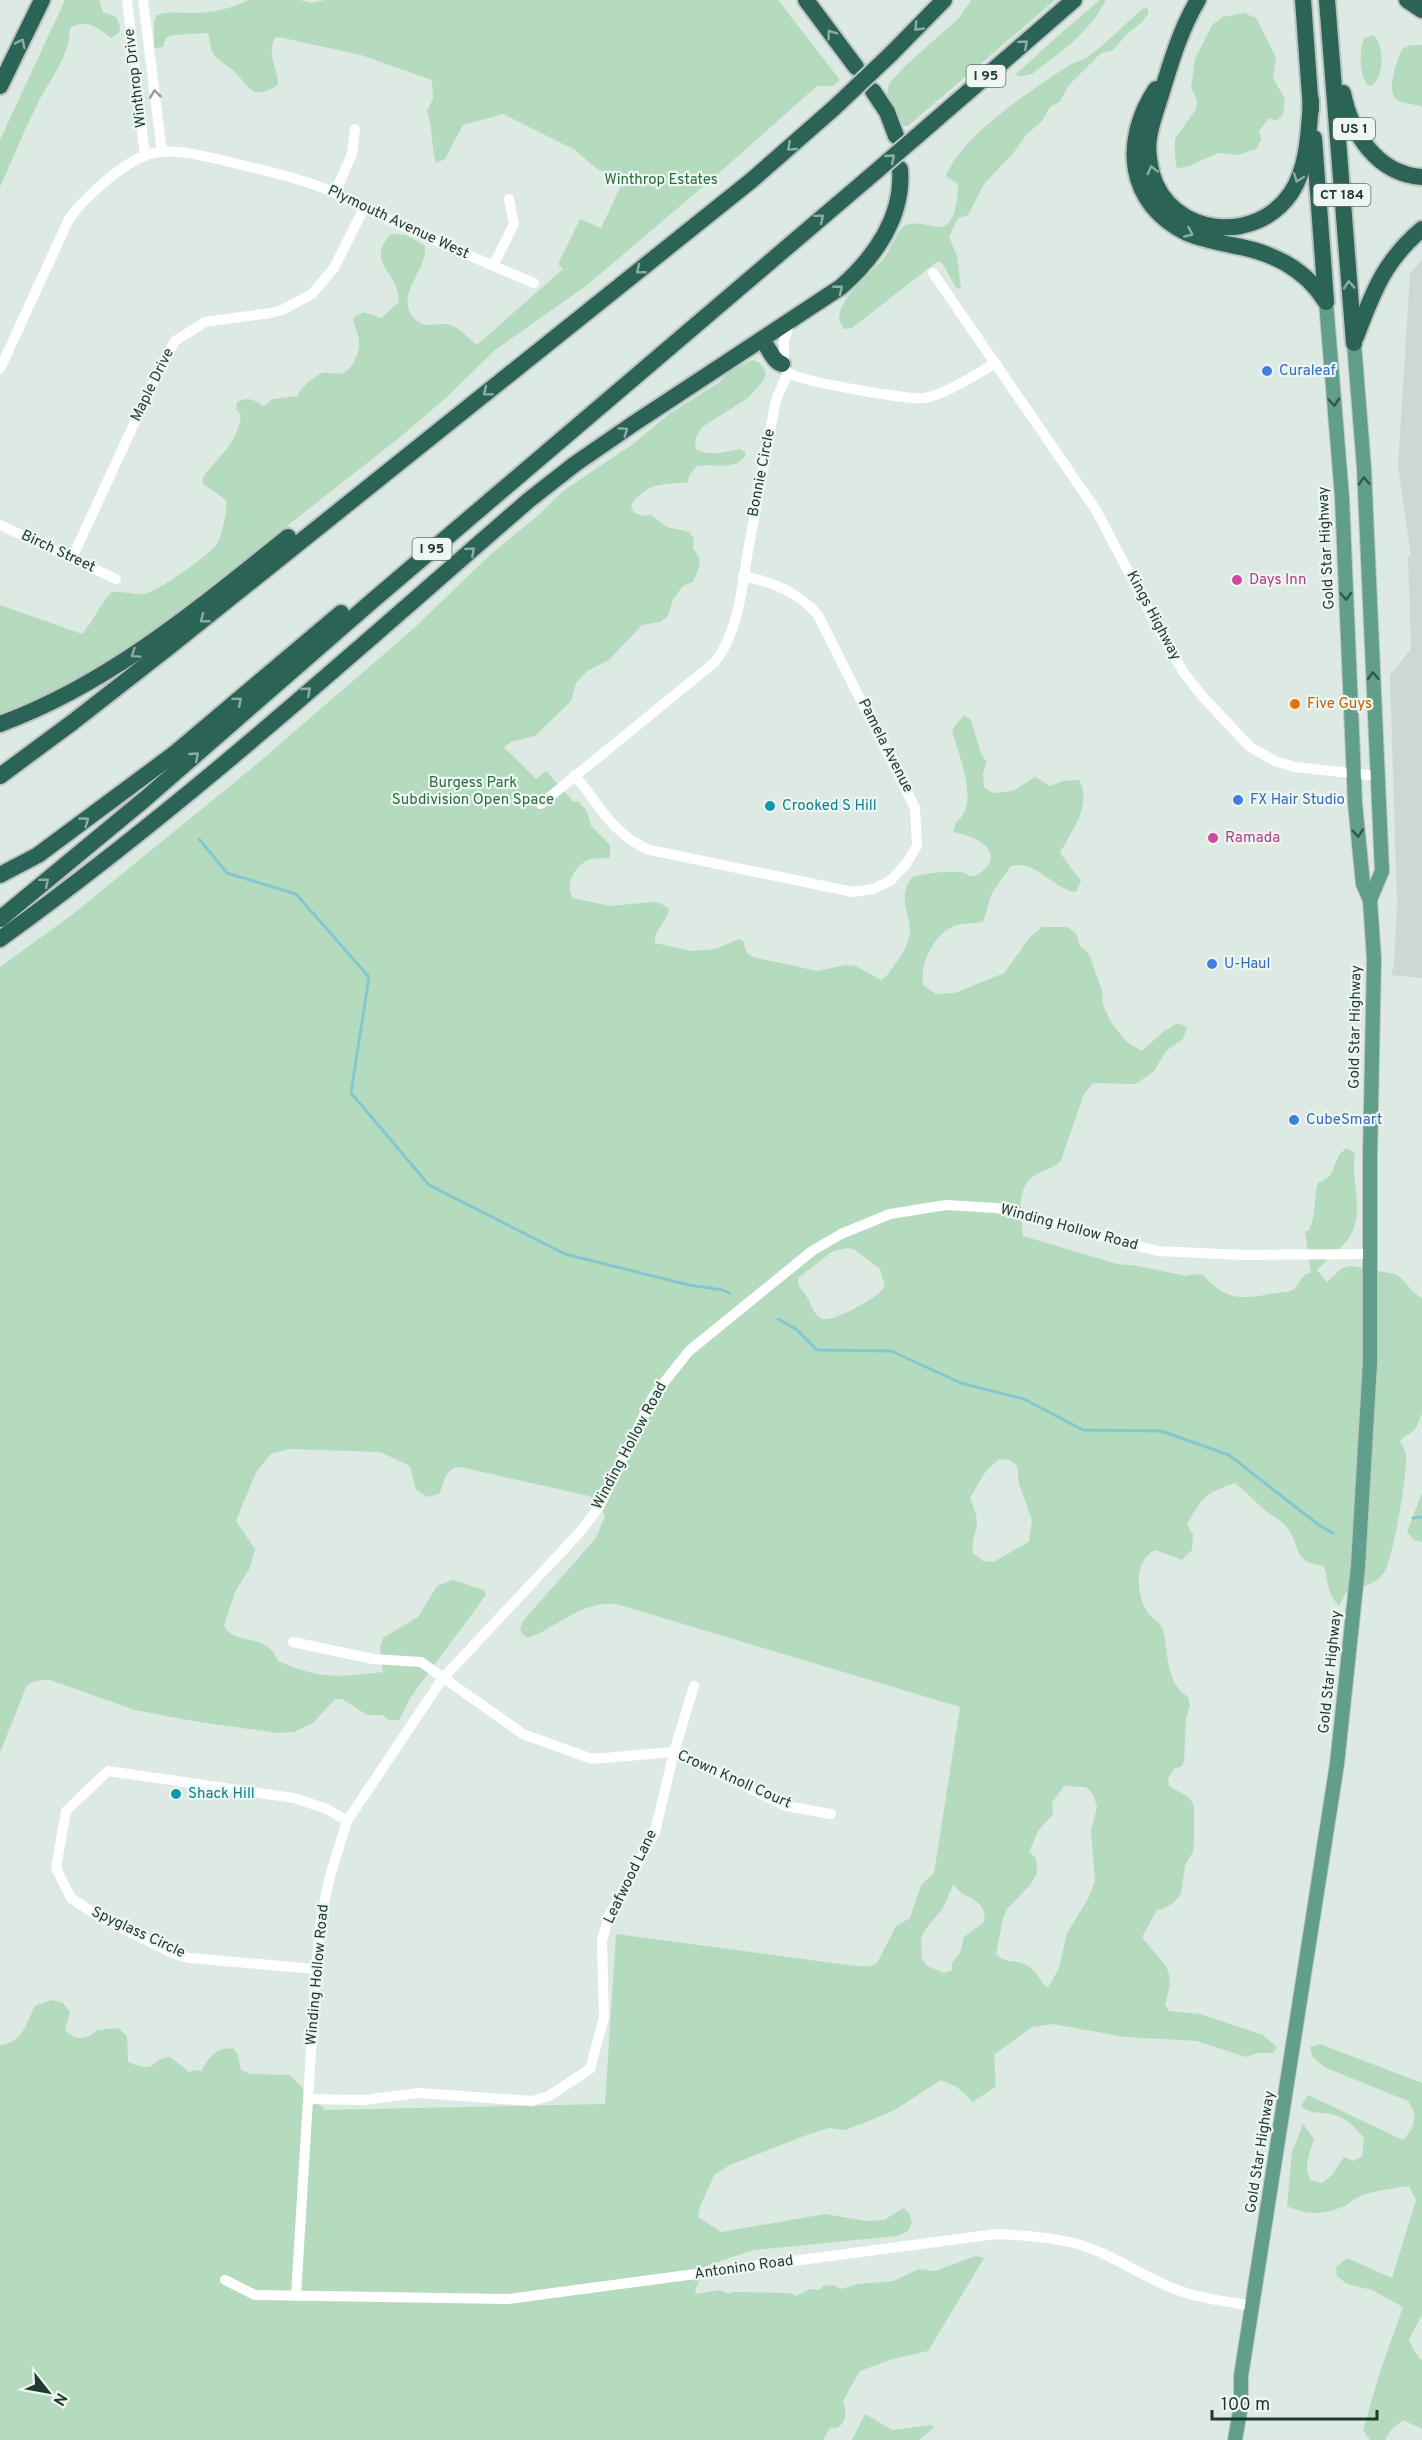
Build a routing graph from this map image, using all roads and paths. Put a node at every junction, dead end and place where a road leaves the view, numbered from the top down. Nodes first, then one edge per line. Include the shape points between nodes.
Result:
1 (42, 0) edge
2 (127, 0) edge
3 (143, 0) edge
4 (806, 0) edge
5 (944, 0) edge
6 (1074, 0) edge
7 (1198, 0) edge
8 (1303, 0) edge
9 (1327, 0) edge
10 (1407, 0) edge
11 (1422, 10) edge
12 (1330, 38) junction
13 (856, 67) dead end
14 (1164, 80) junction
15 (0, 86) edge
16 (873, 91) dead end
17 (1311, 100) junction
18 (355, 129) dead end
19 (896, 136) dead end
20 (154, 154) junction
21 (900, 169) dead end
22 (1422, 177) edge
23 (335, 193) junction
24 (509, 199) dead end
25 (364, 208) junction
26 (1422, 229) edge
27 (800, 235) junction
28 (493, 266) junction
29 (933, 273) dead end
30 (534, 283) dead end
31 (1326, 302) junction
32 (790, 322) junction
33 (761, 340) junction
34 (1354, 344) junction
35 (996, 363) junction
36 (785, 368) junction
37 (0, 369) edge
38 (453, 420) junction
39 (0, 525) edge
40 (72, 558) junction
41 (743, 576) junction
42 (116, 579) dead end
43 (0, 724) edge
44 (1353, 774) junction
45 (0, 776) edge
46 (575, 776) junction
47 (1378, 776) junction
48 (541, 804) dead end
49 (0, 875) edge
50 (1370, 900) junction
51 (0, 919) edge
52 (0, 939) edge
53 (1369, 1254) junction
54 (293, 1642) dead end
55 (443, 1678) junction
56 (694, 1686) dead end
57 (674, 1752) junction
58 (831, 1814) dead end
59 (347, 1821) junction
60 (316, 1969) junction
61 (308, 2099) junction
62 (225, 2280) dead end
63 (296, 2296) junction
64 (1253, 2306) junction
65 (1235, 2440) edge

15 -> 1 highway
2 - 20 street, Winthrop Drive
20 -> 3 street, Winthrop Drive
13 -> 4 highway
5 -> 38 highway, bridge via 834,108 752,180
27 -> 6 highway, I 95, bridge
7 - 14 highway
8 - 17 highway, CT 184
9 - 12 highway, US 1
10 - 11 highway
12 - 22 highway, US 1 via 1348,115 1361,139 1389,166 1406,175
34 -> 12 highway, CT 184
17 -> 14 highway via 1304,158 1290,195 1277,209 1253,223 1237,228 1216,227 1178,211 1153,176 1149,136
14 -> 31 highway via 1143,112 1134,142 1136,172 1150,203 1164,218 1190,234 1288,263 1311,282
16 - 19 highway
17 - 31 highway, CT 184
18 - 23 street via 352,154
20 - 23 street, Plymouth Avenue West via 212,158
20 - 37 street via 136,159 80,205 69,219
32 -> 21 highway via 841,287 877,249 896,205
23 - 25 street, Plymouth Avenue West
24 - 28 street via 514,224
25 - 28 street, Plymouth Avenue West
25 - 40 street, Maple Drive via 334,268 312,294 271,314 205,322 176,340
26 - 34 highway via 1398,252 1379,279
49 -> 27 highway via 38,855 174,753 632,367
51 -> 27 highway, I 95 via 145,799
28 - 30 street, Plymouth Avenue West
29 - 35 street, Kings Highway
31 -> 44 main road, Gold Star Highway / CT 184 via 1342,497
32 - 33 highway
32 - 36 street via 785,337
33 - 36 highway via 775,361
52 -> 33 highway via 110,858 184,797 529,500 575,464
47 -> 34 main road, Gold Star Highway / CT 184 via 1364,468
35 - 36 street via 924,398 796,376
35 - 44 street, Kings Highway via 1096,510 1162,636 1202,696 1250,747 1265,756 1295,767
36 - 41 street, Bonnie Circle
38 -> 43 highway via 322,510 137,653 84,686
38 -> 45 highway
39 - 40 street, Birch Street
40 - 42 street, Birch Street
41 - 46 street via 732,632 715,662
41 - 46 street, Pamela Avenue via 790,591 819,615 915,808 917,846 906,864 890,881 853,892 650,850 637,846 618,831
44 - 47 street, Kings Highway
44 -> 50 main road, Gold Star Highway / CT 184 via 1363,884
46 - 48 street
47 - 50 main road, Gold Star Highway / CT 184 via 1382,872
50 - 53 main road, Gold Star Highway / CT 184 via 1374,959
53 - 55 street, Winding Hollow Road via 1156,1251 997,1208 946,1205 890,1214 841,1234 812,1251 689,1351 654,1395 599,1508
53 - 64 main road, Gold Star Highway / CT 184 via 1371,1362 1347,1674 1334,1786
54 - 55 street, Crown Knoll Court via 373,1659 421,1662
55 - 57 street, Crown Knoll Court via 523,1734 592,1759
55 - 59 street, Winding Hollow Road
56 - 57 street, Leafwood Lane
57 - 58 street, Crown Knoll Court via 786,1806
57 - 61 street, Leafwood Lane via 655,1832 609,1916 602,1940 604,2018 590,2069 549,2096 532,2101 419,2092 364,2100
59 - 60 street, Winding Hollow Road via 321,1918
59 - 60 street, Spyglass Circle via 327,1809 294,1798 108,1771 66,1811 56,1868 71,1898 99,1917 189,1958
60 - 61 street, Winding Hollow Road
61 - 63 street, Winding Hollow Road
62 - 63 street, Antonino Road via 255,2295
63 - 64 street, Antonino Road via 508,2299 996,2234 1037,2236 1075,2244 1180,2291
64 - 65 main road, Gold Star Highway / CT 184

